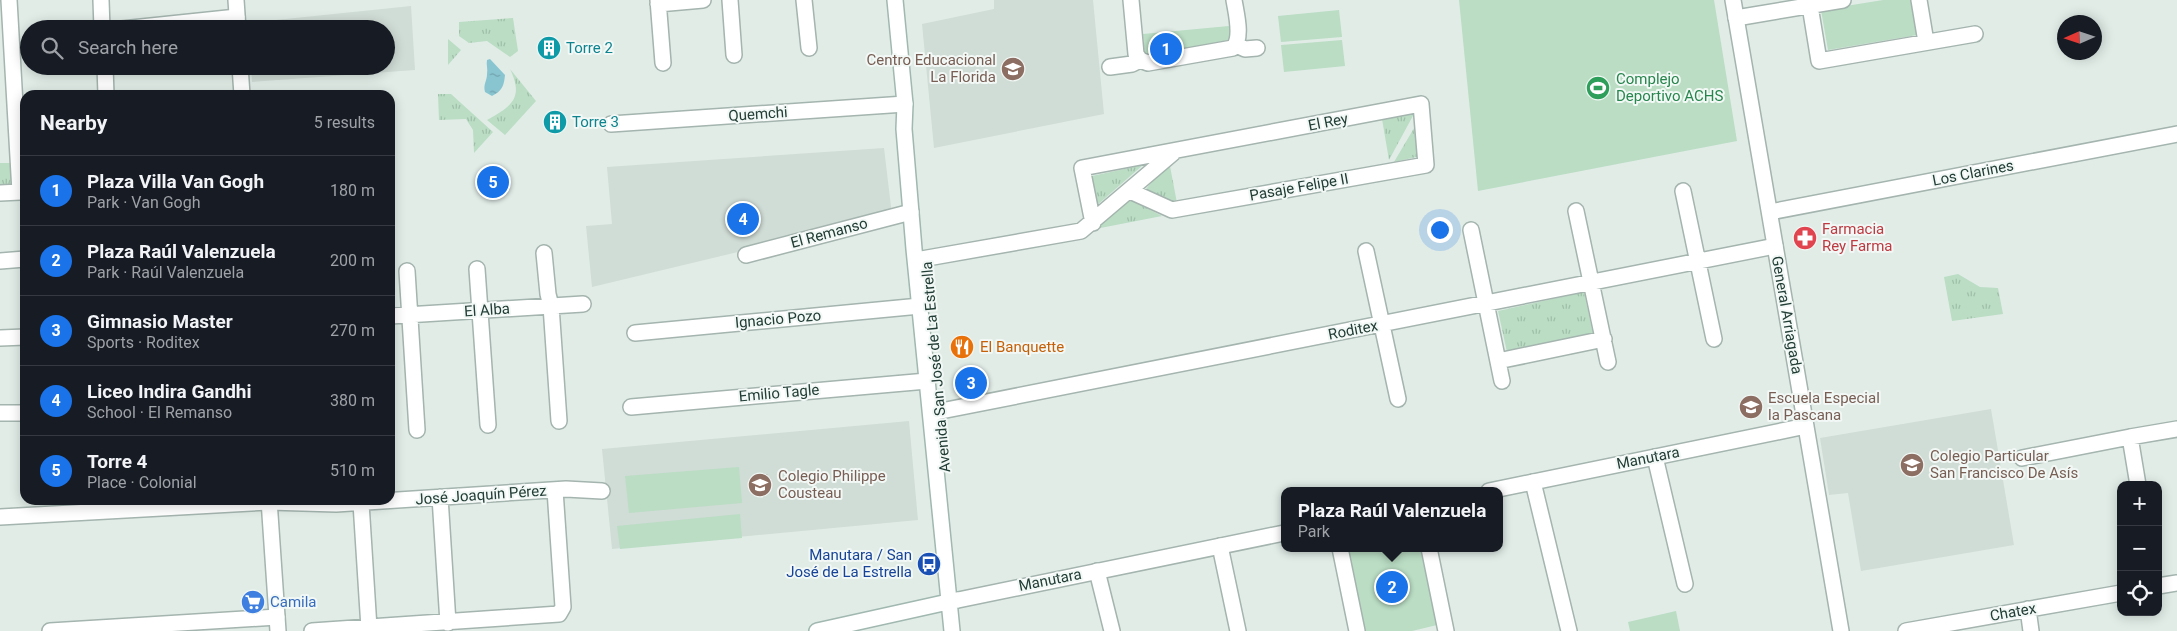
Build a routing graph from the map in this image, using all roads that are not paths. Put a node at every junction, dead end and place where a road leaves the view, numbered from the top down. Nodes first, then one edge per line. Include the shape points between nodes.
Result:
1 (8, 0) edge
2 (100, 0) edge
3 (236, 0) edge
4 (703, 0) edge
5 (730, 0) edge
6 (804, 0) edge
7 (895, 0) edge
8 (1131, 0) edge
9 (1234, 0) edge
10 (1733, 0) edge
11 (1842, 0) edge
12 (1919, 0) edge
13 (658, 2) edge
14 (1810, 6) junction
15 (1736, 18) junction
16 (101, 20) edge
17 (237, 20) edge
18 (5, 21) edge
19 (1975, 34) dead end
20 (1926, 42) junction
21 (1236, 45) junction
22 (809, 48) dead end
23 (1257, 48) dead end
24 (734, 55) dead end
25 (1140, 60) junction
26 (664, 63) dead end
27 (1110, 67) dead end
28 (105, 75) edge
29 (241, 75) edge
30 (106, 90) edge
31 (242, 90) edge
32 (905, 104) junction
33 (611, 124) dead end
34 (2177, 134) edge
35 (1174, 152) junction
36 (1426, 165) joint
37 (1683, 190) dead end
38 (1130, 191) junction
39 (0, 193) edge
40 (1576, 211) dead end
41 (911, 212) junction
42 (1770, 212) junction
43 (1092, 223) junction
44 (1471, 230) dead end
45 (1775, 246) junction
46 (1366, 251) dead end
47 (544, 253) dead end
48 (746, 255) dead end
49 (20, 259) edge
50 (921, 259) junction
51 (0, 261) edge
52 (1698, 262) junction
53 (477, 269) dead end
54 (407, 272) dead end
55 (1592, 283) junction
56 (583, 304) dead end
57 (1486, 304) junction
58 (551, 306) junction
59 (920, 306) junction
60 (480, 310) junction
61 (410, 315) junction
62 (395, 316) edge
63 (1382, 324) junction
64 (635, 333) dead end
65 (20, 337) edge
66 (0, 338) edge
67 (1714, 338) dead end
68 (1604, 339) junction
69 (1498, 361) junction
70 (1608, 362) dead end
71 (927, 381) junction
72 (1502, 381) dead end
73 (1398, 399) dead end
74 (631, 407) dead end
75 (20, 412) edge
76 (935, 412) junction
77 (0, 414) edge
78 (559, 421) dead end
79 (488, 425) dead end
80 (1806, 426) junction
81 (417, 430) dead end
82 (2177, 430) edge
83 (2130, 437) junction
84 (1655, 457) junction
85 (2022, 458) dead end
86 (2137, 481) edge
87 (1533, 482) junction
88 (1503, 488) edge
89 (555, 490) junction
90 (602, 491) dead end
91 (440, 497) junction
92 (395, 500) edge
93 (202, 505) edge
94 (269, 505) edge
95 (361, 505) edge
96 (0, 517) edge
97 (1281, 534) edge
98 (1220, 546) junction
99 (1341, 552) edge
100 (1429, 552) edge
101 (1097, 570) junction
102 (2177, 583) edge
103 (1685, 584) dead end
104 (2162, 585) edge
105 (2117, 594) edge
106 (953, 601) junction
107 (2028, 609) junction
108 (448, 622) junction
109 (277, 624) edge
110 (370, 628) junction
111 (50, 631) edge
112 (312, 631) edge
113 (817, 631) edge
114 (952, 631) edge
115 (961, 631) edge
116 (1112, 631) edge
117 (1238, 631) edge
118 (1357, 631) edge
119 (1446, 631) edge
120 (1570, 631) edge
121 (1841, 631) edge
122 (1906, 631) edge
123 (2031, 631) edge

1 - 18 street
2 - 16 street
3 - 17 street
4 - 13 street
5 - 24 street
6 - 22 street
7 - 32 street, Avenida San José de La Estrella
8 - 25 street via 1136,54
9 - 21 street
10 - 15 street, General Arriagada
11 - 14 street
12 - 20 street
13 - 26 street
14 - 15 street
14 - 20 street via 1820,61
15 - 42 street, General Arriagada
18 - 39 street via 20,192
19 - 20 street
21 - 23 street via 1245,49
21 - 25 street via 1228,50 1148,63
25 - 27 street
28 - 30 street
29 - 31 street
32 - 33 street, Quemchi
32 - 41 street, Avenida San José de La Estrella
32 - 50 street, Avenida San José de La Estrella via 913,126
34 - 42 street, Los Clarines
35 - 36 street, El Rey via 1421,104
35 - 38 street
35 - 43 street, El Rey via 1082,168
36 - 38 street, Pasaje Felipe II via 1172,210
37 - 52 street
38 - 43 street
40 - 55 street
41 - 48 street, El Remanso
41 - 50 street, Avenida San José de La Estrella
42 - 45 street, General Arriagada
43 - 50 street via 1081,231
44 - 57 street
45 - 52 street, Roditex
45 - 80 street, General Arriagada
46 - 63 street
47 - 58 street
49 - 51 street
50 - 59 street, Avenida San José de La Estrella
50 - 76 street, Avenida San José de La Estrella
52 - 55 street, Roditex
52 - 67 street
53 - 60 street
54 - 61 street
55 - 57 street, Roditex
55 - 68 street
56 - 58 street, El Alba
57 - 63 street, Roditex
57 - 69 street
58 - 60 street, El Alba
58 - 78 street
59 - 64 street, Ignacio Pozo
59 - 71 street, Avenida San José de La Estrella
60 - 61 street, El Alba
60 - 79 street
61 - 62 street, El Alba
61 - 81 street
63 - 73 street
63 - 76 street, Roditex
65 - 66 street
68 - 69 street
68 - 70 street
69 - 72 street
71 - 74 street, Emilio Tagle
71 - 76 street, Avenida San José de La Estrella
75 - 77 street
76 - 106 street, Avenida San José de La Estrella
80 - 84 street, Manutara
80 - 121 street, General Arriagada
82 - 83 street
83 - 85 street
83 - 86 street
84 - 87 street, Manutara
84 - 103 street
87 - 88 street, Manutara
87 - 120 street
89 - 90 street, José Joaquín Pérez
89 - 91 street, José Joaquín Pérez
89 - 108 street via 561,613
91 - 92 street, José Joaquín Pérez
91 - 108 street
93 - 96 street, José Joaquín Pérez
94 - 109 street
95 - 110 street
97 - 98 street, Manutara
98 - 101 street, Manutara
98 - 117 street
99 - 118 street
100 - 119 street
101 - 106 street, Manutara
101 - 116 street
102 - 104 street
105 - 107 street, Chatex
106 - 113 street, Manutara
106 - 114 street, Avenida San José de La Estrella
106 - 115 street, Avenida San José de La Estrella
107 - 122 street, Chatex
107 - 123 street
108 - 110 street
109 - 111 street
110 - 112 street

